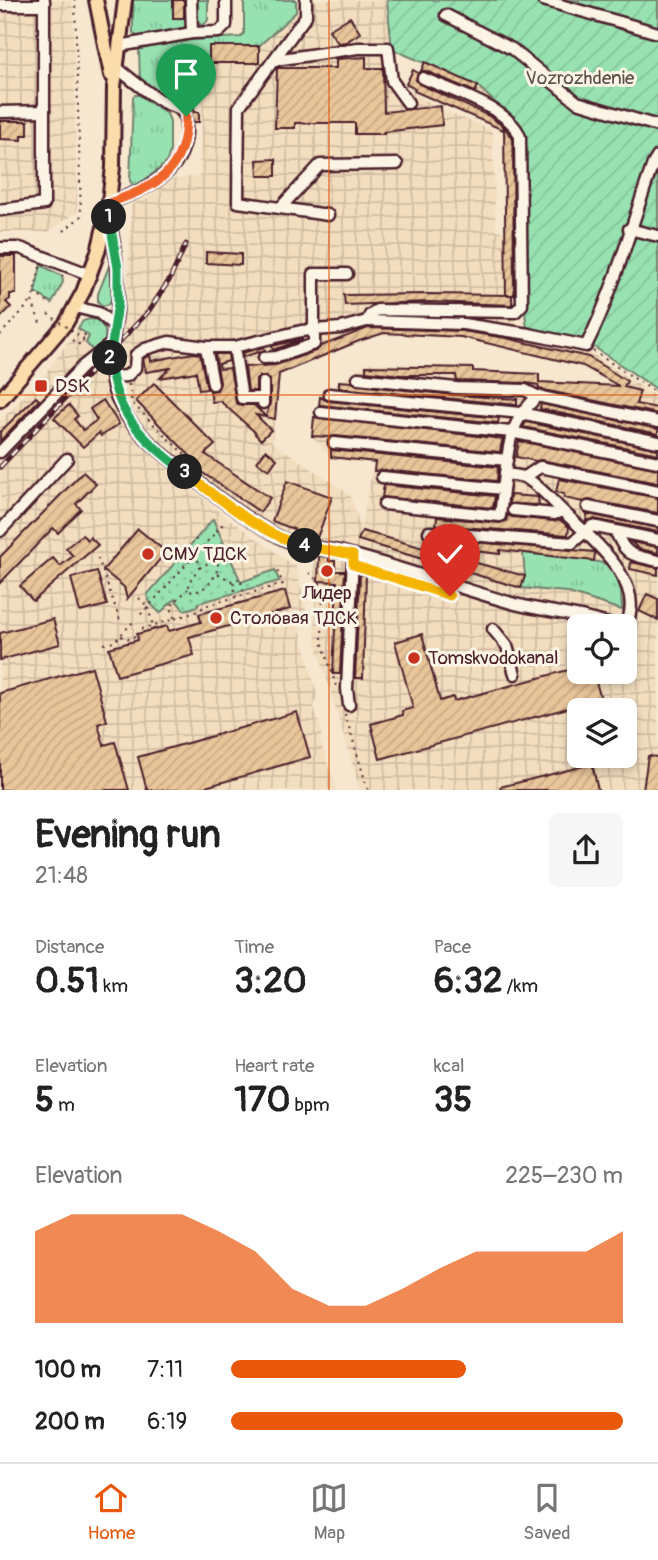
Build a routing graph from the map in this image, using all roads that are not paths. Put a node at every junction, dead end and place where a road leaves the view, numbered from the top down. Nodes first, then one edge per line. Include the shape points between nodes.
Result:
1 (96, 0) edge
2 (125, 0) edge
3 (191, 0) edge
4 (226, 0) edge
5 (306, 0) edge
6 (543, 0) edge
7 (44, 2) edge
8 (0, 5) edge
9 (446, 15) dead end
10 (192, 33) junction
11 (658, 33) edge
12 (119, 46) junction
13 (275, 60) junction
14 (116, 67) junction
15 (423, 78) dead end
16 (114, 87) junction
17 (408, 103) dead end
18 (44, 111) junction
19 (0, 112) edge
20 (658, 126) edge
21 (658, 156) edge
22 (397, 164) dead end
23 (108, 207) junction
24 (280, 208) junction
25 (0, 210) edge
26 (328, 215) dead end
27 (629, 229) junction
28 (658, 236) edge
29 (0, 248) edge
30 (346, 274) dead end
31 (91, 275) junction
32 (75, 307) junction
33 (367, 321) junction
34 (114, 326) junction
35 (314, 328) junction
36 (265, 338) junction
37 (111, 344) junction
38 (206, 347) junction
39 (234, 347) junction
40 (111, 377) junction
41 (359, 378) dead end
42 (263, 383) dead end
43 (213, 384) dead end
44 (330, 394) dead end
45 (537, 396) junction
46 (0, 400) edge
47 (321, 412) dead end
48 (521, 414) junction
49 (658, 422) edge
50 (511, 432) junction
51 (658, 442) edge
52 (334, 443) dead end
53 (0, 452) edge
54 (67, 458) dead end
55 (507, 460) junction
56 (658, 462) edge
57 (505, 474) junction
58 (382, 477) dead end
59 (525, 477) junction
60 (503, 489) junction
61 (658, 491) edge
62 (384, 504) dead end
63 (588, 507) dead end
64 (513, 510) dead end
65 (562, 510) junction
66 (658, 521) edge
67 (0, 531) edge
68 (429, 532) dead end
69 (585, 532) junction
70 (616, 532) junction
71 (658, 540) edge
72 (353, 560) junction
73 (658, 561) edge
74 (630, 614) edge
75 (567, 615) edge
76 (493, 629) dead end
77 (515, 674) dead end
78 (349, 705) dead end

1 - 16 main road
2 - 12 main road
3 - 10 street
4 - 10 street via 223,29
5 - 13 street via 306,16
6 - 11 street
7 - 8 street
7 - 18 street
9 - 20 street via 512,49 577,102
10 - 12 street
12 - 14 main road
13 - 17 street via 388,48 392,81
13 - 24 street via 239,107 238,202
14 - 16 main road
14 - 23 street via 152,95 180,109 186,116 186,135 175,161 158,181
15 - 33 street via 491,109 519,131 522,305 515,312 377,310
16 - 23 main road
18 - 19 street
18 - 25 street via 44,204
21 - 27 street
22 - 24 street via 320,165
23 - 31 main road
23 - 34 street via 118,268
24 - 26 street
27 - 28 street
27 - 33 street via 603,314 586,346 463,324
29 - 31 street via 20,248
30 - 35 street via 314,274
31 - 32 main road
32 - 34 street via 99,313
32 - 46 main road
33 - 35 street via 341,328
34 - 37 street
35 - 36 street
35 - 36 street via 314,344 267,358
36 - 39 street
37 - 40 street
37 - 53 street via 83,366
38 - 39 street
38 - 40 street via 169,342 152,346 136,355 135,368 127,376
38 - 43 street
39 - 42 street via 242,398 263,401
40 - 72 street via 117,398 144,438 217,498 282,538
41 - 45 street via 525,390
44 - 48 street
45 - 48 street
45 - 49 street
47 - 50 street
48 - 50 street
48 - 51 street
50 - 55 street
50 - 56 street
52 - 55 street
54 - 67 street
55 - 57 street
57 - 59 street
57 - 60 street
58 - 60 street
59 - 61 street via 540,467
59 - 65 street
60 - 62 street via 500,516
63 - 66 street
64 - 65 street via 554,514
65 - 69 street
68 - 69 street via 572,544
69 - 70 street via 592,526
69 - 74 street via 610,555 621,574
70 - 71 street
70 - 73 street via 630,554
72 - 75 street
72 - 78 street
76 - 77 street via 507,646

